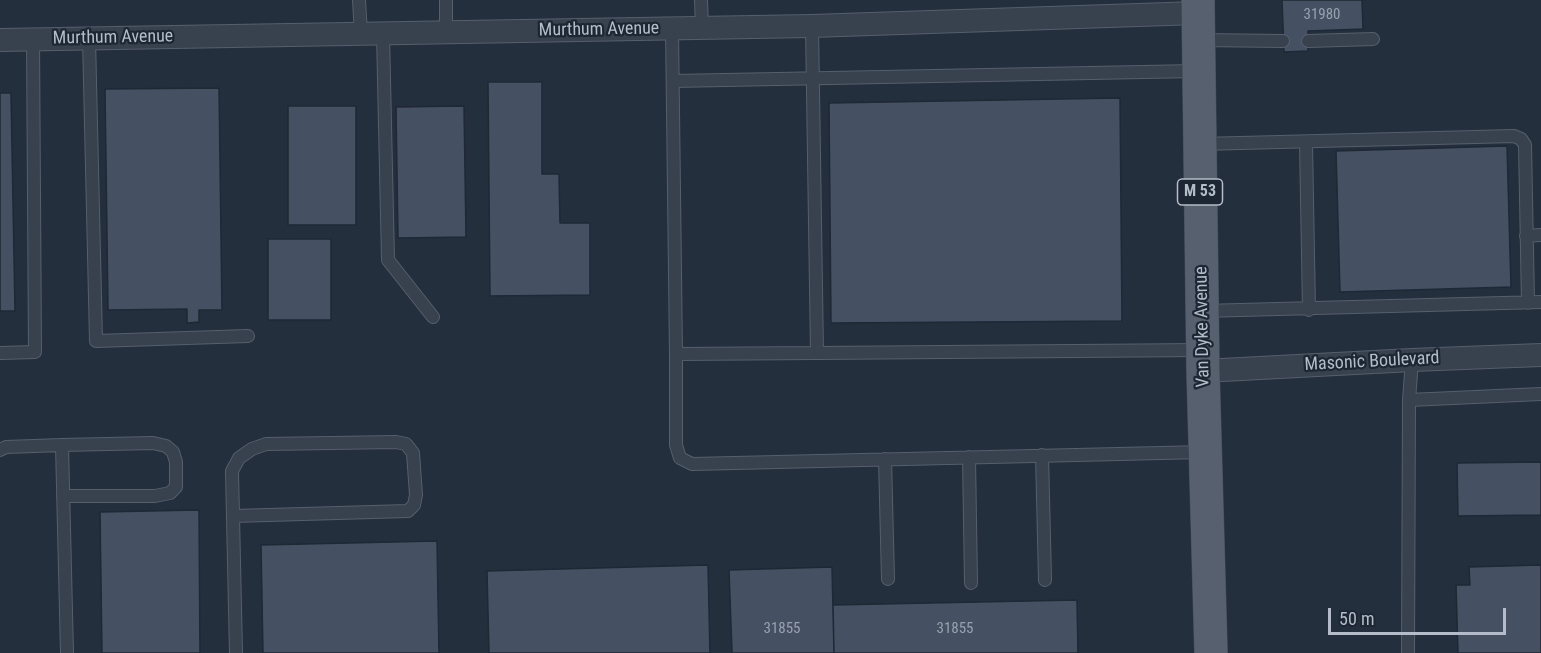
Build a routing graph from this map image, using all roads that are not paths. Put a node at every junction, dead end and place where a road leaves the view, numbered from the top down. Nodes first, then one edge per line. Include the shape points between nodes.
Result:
1 (359, 0) edge
2 (446, 0) edge
3 (701, 0) edge
4 (812, 26) junction
5 (702, 28) junction
6 (672, 29) junction
7 (1198, 31) edge
8 (446, 32) junction
9 (372, 34) junction
10 (89, 38) junction
11 (33, 39) junction
12 (1373, 39) dead end
13 (0, 40) edge
14 (1283, 41) dead end
15 (1308, 41) dead end
16 (813, 78) junction
17 (673, 81) junction
18 (1306, 143) junction
19 (1200, 144) junction
20 (1541, 235) edge
21 (1526, 236) junction
22 (1541, 302) edge
23 (1528, 303) junction
24 (1309, 310) junction
25 (1203, 311) junction
26 (433, 317) dead end
27 (248, 336) dead end
28 (0, 352) edge
29 (817, 353) junction
30 (676, 354) junction
31 (1541, 355) edge
32 (1203, 360) junction
33 (1413, 360) junction
34 (1541, 394) edge
35 (1409, 400) junction
36 (62, 445) junction
37 (0, 450) edge
38 (1205, 452) junction
39 (1042, 456) junction
40 (969, 458) junction
41 (885, 459) junction
42 (63, 496) junction
43 (233, 516) junction
44 (888, 579) dead end
45 (1045, 580) dead end
46 (971, 583) dead end
47 (67, 653) edge
48 (236, 653) edge
49 (1211, 653) edge
50 (1408, 653) edge

1 - 9 lane
2 - 8 lane
3 - 5 lane
4 - 5 street, Murthum Avenue
4 - 7 street, Murthum Avenue
4 - 16 lane
5 - 6 street, Murthum Avenue
6 - 8 street, Murthum Avenue
6 - 17 lane
7 - 14 lane
7 - 16 lane
7 - 19 main road, Van Dyke Avenue / M 53
8 - 9 street, Murthum Avenue
9 - 10 street, Murthum Avenue
9 - 26 lane via 388,260
10 - 11 street, Murthum Avenue
10 - 27 lane via 96,341
11 - 13 street, Murthum Avenue
11 - 28 lane via 35,352
12 - 15 lane
16 - 17 lane
16 - 29 lane
17 - 30 lane
18 - 19 lane
18 - 21 lane via 1514,136 1525,145
18 - 24 lane
19 - 25 main road, Van Dyke Avenue / M 53
20 - 21 lane
21 - 23 lane
22 - 23 lane
23 - 24 lane
24 - 25 lane
25 - 32 main road, Van Dyke Avenue / M 53
29 - 30 lane
29 - 32 lane
30 - 41 lane via 676,445 680,458 692,464
31 - 33 street, Masonic Boulevard
32 - 33 street, Masonic Boulevard
32 - 38 main road, Van Dyke Avenue / M 53
33 - 35 lane
34 - 35 lane
35 - 50 lane
36 - 37 lane
36 - 42 lane
36 - 42 lane via 153,443 166,446 176,462 176,487 170,493
38 - 39 lane
38 - 49 main road, Van Dyke Avenue / M 53
39 - 40 lane
39 - 45 lane
40 - 41 lane
40 - 46 lane
41 - 44 lane
42 - 47 lane
43 - 43 lane via 234,464 259,446 396,442 406,444 413,453 416,495 408,511
43 - 48 lane

